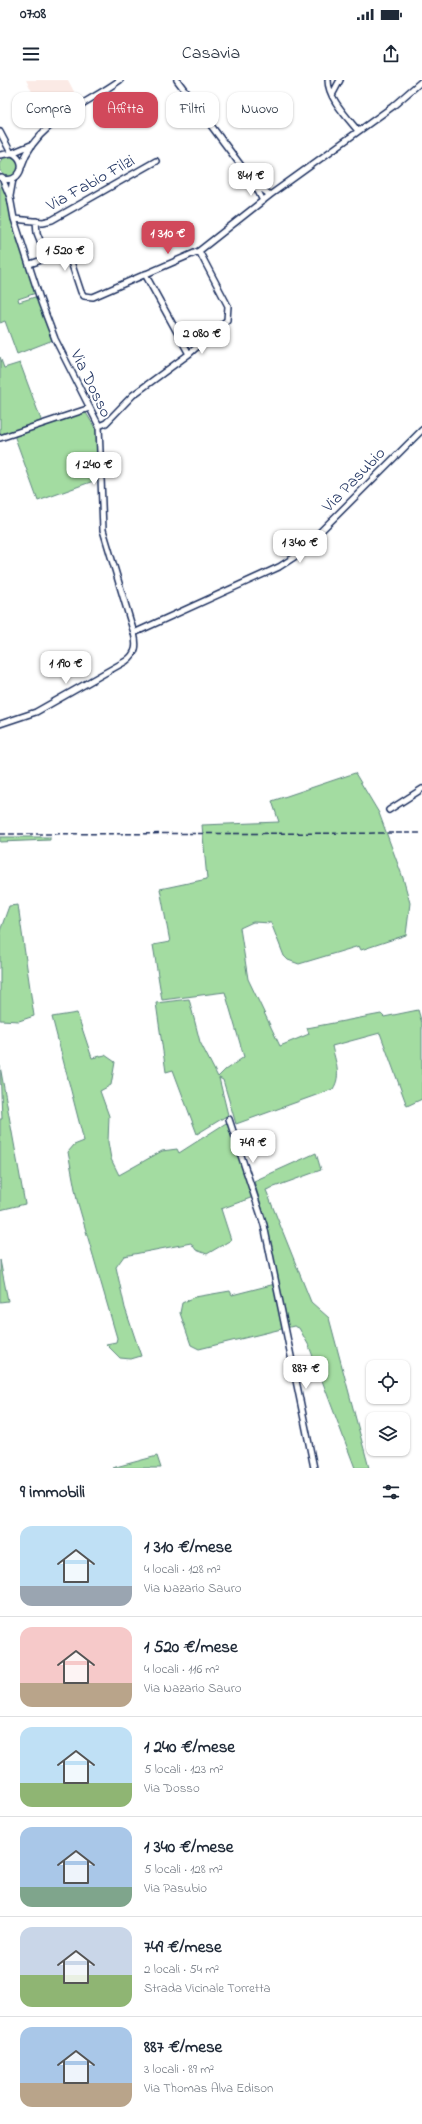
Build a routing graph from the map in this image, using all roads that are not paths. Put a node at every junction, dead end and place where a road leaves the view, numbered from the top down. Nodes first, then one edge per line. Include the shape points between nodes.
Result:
1 (120, 80) edge
2 (177, 80) edge
3 (328, 80) edge
4 (340, 80) edge
5 (422, 81) edge
6 (112, 83) edge
7 (332, 95) junction
8 (358, 131) junction
9 (0, 132) edge
10 (6, 141) junction
11 (32, 145) junction
12 (12, 153) junction
13 (2, 154) edge
14 (156, 161) dead end
15 (22, 165) junction
16 (1, 178) edge
17 (13, 179) junction
18 (254, 183) junction
19 (270, 195) junction
20 (10, 197) junction
21 (263, 201) junction
22 (14, 219) junction
23 (36, 221) junction
24 (199, 251) junction
25 (47, 258) junction
26 (30, 264) junction
27 (145, 274) junction
28 (189, 354) junction
29 (90, 408) junction
30 (99, 426) junction
31 (422, 430) edge
32 (0, 438) edge
33 (134, 633) junction
34 (0, 724) edge
35 (422, 789) edge
36 (389, 810) dead end
37 (229, 1119) dead end
38 (314, 1468) edge

1 - 6 street
2 - 18 street
3 - 7 street
4 - 7 street
5 - 8 street via 392,107
6 - 11 street via 60,118
7 - 8 street
8 - 19 street
9 - 10 street
10 - 12 street
10 - 13 street
11 - 12 street
11 - 15 street
12 - 13 street
12 - 15 street via 19,158
14 - 23 street, Via Fabio Filzi via 52,220
15 - 17 street via 21,172
16 - 17 street
16 - 20 street, Via Dosso
17 - 20 street, Via Dosso
18 - 19 street
18 - 21 street
19 - 21 street
20 - 22 street, Via Dosso
21 - 24 street
22 - 23 street, Via Fabio Filzi
22 - 26 street, Via Dosso
23 - 25 street, Via Fabio Filzi via 37,233
24 - 27 street
24 - 28 street via 229,310 223,325
25 - 26 street
25 - 27 street via 68,253 81,292 88,297
26 - 29 street, Via Dosso via 55,339
27 - 28 street
28 - 30 street via 133,395 106,423
29 - 30 street, Via Dosso
29 - 32 street
30 - 33 street, Via Dosso via 103,530
31 - 33 street, Via Pasubio via 296,556 279,567
33 - 34 street, Via Dosso via 136,648 131,658 36,712
35 - 36 street
37 - 38 street via 261,1215

